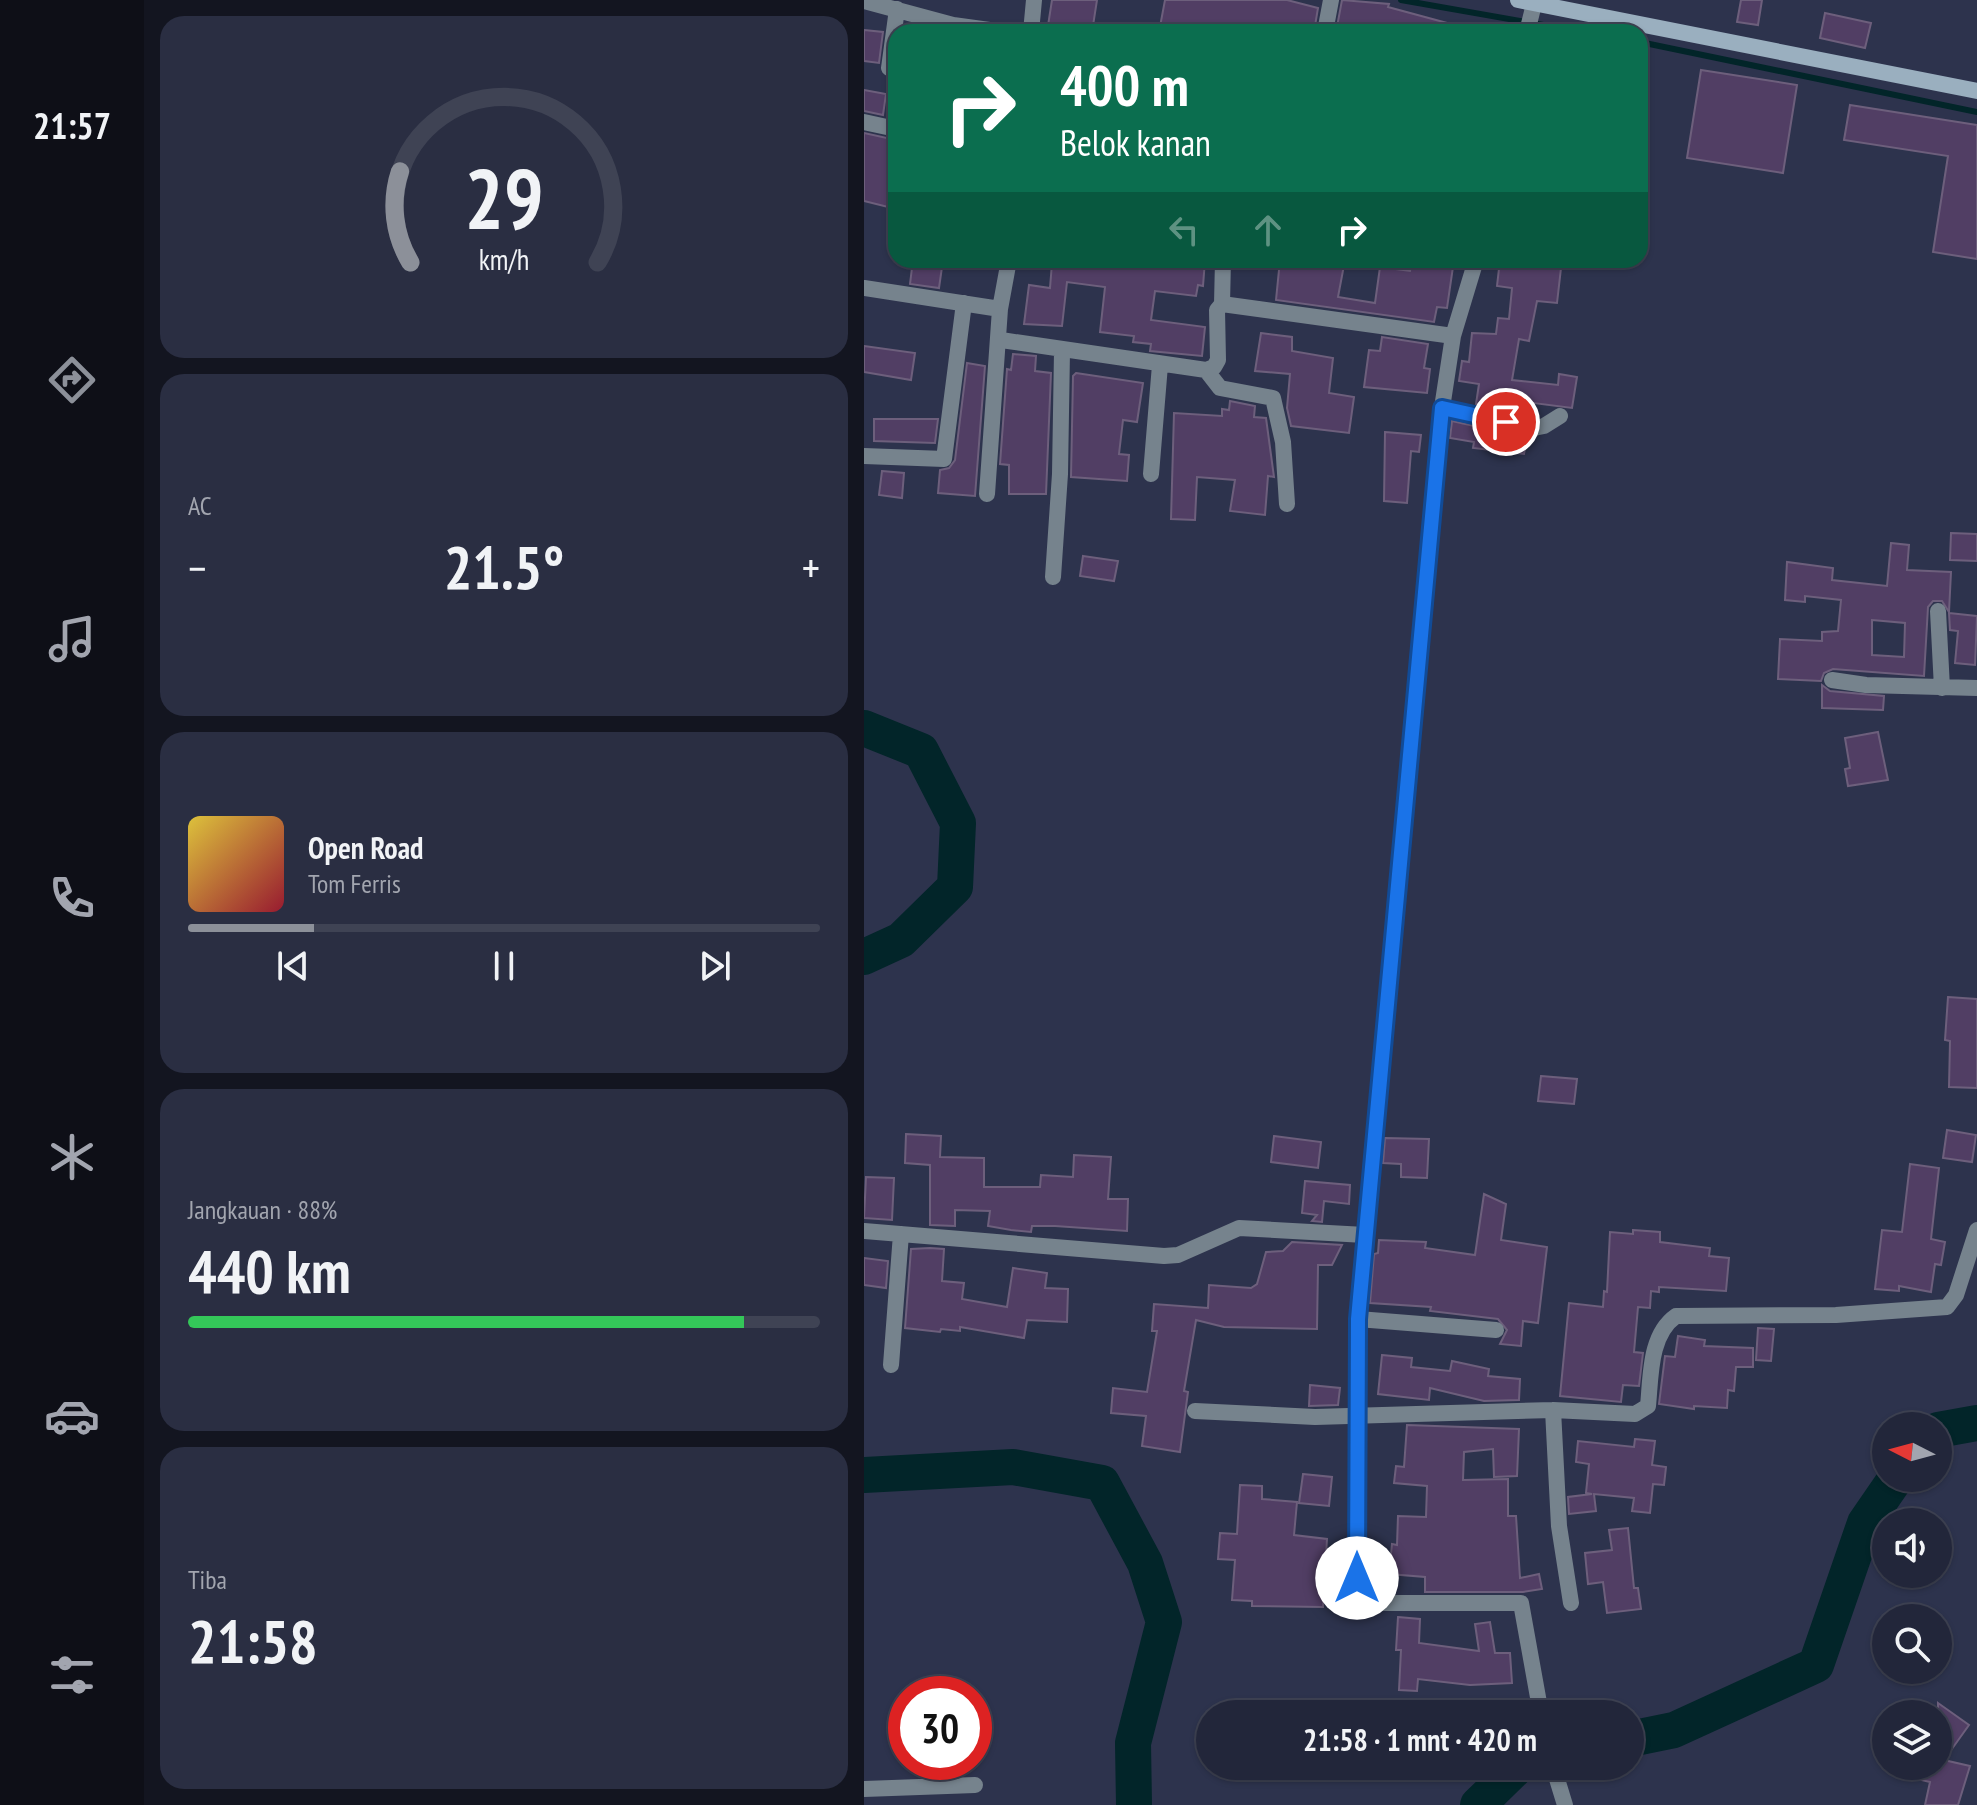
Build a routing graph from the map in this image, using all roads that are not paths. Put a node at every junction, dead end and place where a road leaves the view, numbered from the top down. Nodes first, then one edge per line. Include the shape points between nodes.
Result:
1 (1034, 0) edge
2 (1331, 0) edge
3 (864, 1) edge
4 (1528, 5) edge
5 (897, 9) junction
6 (895, 24) edge
7 (950, 24) edge
8 (1032, 24) edge
9 (1326, 24) edge
10 (1627, 24) edge
11 (1648, 28) edge
12 (1977, 91) edge
13 (864, 122) edge
14 (888, 127) edge
15 (1008, 268) edge
16 (1223, 268) edge
17 (1474, 268) edge
18 (864, 288) edge
19 (964, 303) junction
20 (1222, 304) junction
21 (1000, 309) junction
22 (1453, 336) junction
23 (1001, 340) junction
24 (1062, 351) junction
25 (1160, 365) junction
26 (1206, 370) junction
27 (1442, 408) junction
28 (1560, 416) dead end
29 (864, 456) edge
30 (1151, 474) dead end
31 (987, 494) dead end
32 (1287, 504) dead end
33 (1053, 577) dead end
34 (1938, 611) dead end
35 (1832, 680) dead end
36 (1942, 688) junction
37 (1977, 688) edge
38 (1977, 1230) edge
39 (864, 1231) edge
40 (901, 1234) junction
41 (1365, 1235) junction
42 (1358, 1319) junction
43 (1496, 1330) dead end
44 (891, 1365) dead end
45 (1553, 1410) junction
46 (1195, 1411) dead end
47 (1357, 1415) junction
48 (1571, 1603) dead end
49 (1538, 1700) edge
50 (1557, 1780) edge
51 (975, 1785) dead end
52 (864, 1789) edge
53 (1565, 1805) edge

1 - 8 street
2 - 9 street
3 - 5 street
4 - 10 street
5 - 6 street
5 - 7 street
11 - 12 street
13 - 14 street
15 - 21 street
16 - 20 street
17 - 22 street
18 - 19 street
19 - 21 street
19 - 29 street via 944,459
20 - 22 street
20 - 26 street via 1217,310 1218,360
21 - 23 street
22 - 27 street
23 - 24 street
23 - 31 street
24 - 25 street
24 - 33 street
25 - 26 street
25 - 30 street
26 - 32 street via 1220,388 1273,398 1283,442
27 - 28 street via 1534,428
27 - 41 street
34 - 36 street
35 - 36 street
36 - 37 street
38 - 45 street via 1956,1295 1947,1307 1836,1315 1676,1316 1654,1351 1648,1406 1641,1411
39 - 40 street
40 - 41 street via 1164,1256 1239,1228
40 - 44 street
41 - 42 street
42 - 43 street
42 - 47 street
45 - 47 street
45 - 48 street via 1559,1526
46 - 47 street
47 - 49 street via 1357,1578 1362,1589 1382,1603 1521,1603
50 - 53 street
51 - 52 street

